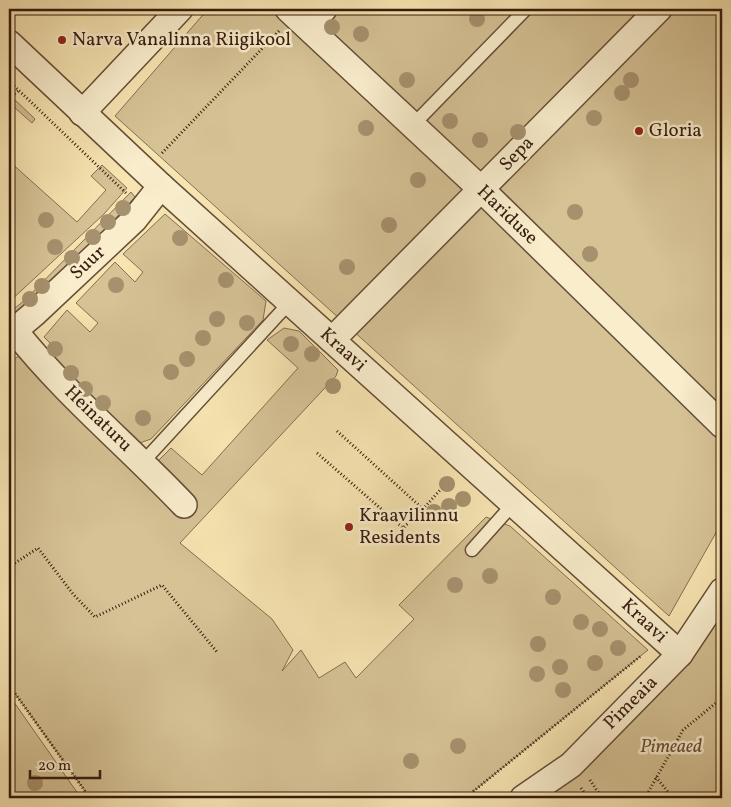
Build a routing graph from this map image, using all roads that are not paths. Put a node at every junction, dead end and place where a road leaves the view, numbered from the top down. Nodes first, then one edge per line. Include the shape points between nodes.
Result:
1 (180, 9) edge
2 (526, 9) edge
3 (659, 9) edge
4 (315, 17) edge
5 (285, 19) edge
6 (9, 43) edge
7 (82, 113) junction
8 (413, 125) junction
9 (161, 186) junction
10 (482, 190) junction
11 (290, 302) junction
12 (12, 333) edge
13 (332, 340) junction
14 (722, 425) edge
15 (143, 462) junction
16 (513, 504) junction
17 (184, 505) dead end
18 (472, 550) dead end
19 (722, 591) edge
20 (671, 646) junction
21 (523, 798) edge

1 - 7 street
2 - 8 lane
3 - 10 street, Sepa
4 - 5 street, Hariduse
4 - 8 street, Hariduse
6 - 7 street, Kraavi
7 - 9 street, Kraavi
8 - 10 street, Hariduse
9 - 11 street, Kraavi
9 - 12 street, Suur via 134,220
10 - 13 street, Sepa
10 - 14 street, Hariduse
11 - 13 street, Kraavi
11 - 15 lane
12 - 15 street, Heinaturu via 91,416
13 - 16 street, Kraavi
15 - 17 street, Heinaturu
16 - 18 lane
16 - 20 street, Kraavi
19 - 20 street, Pimeaia
20 - 21 street, Pimeaia via 571,765

